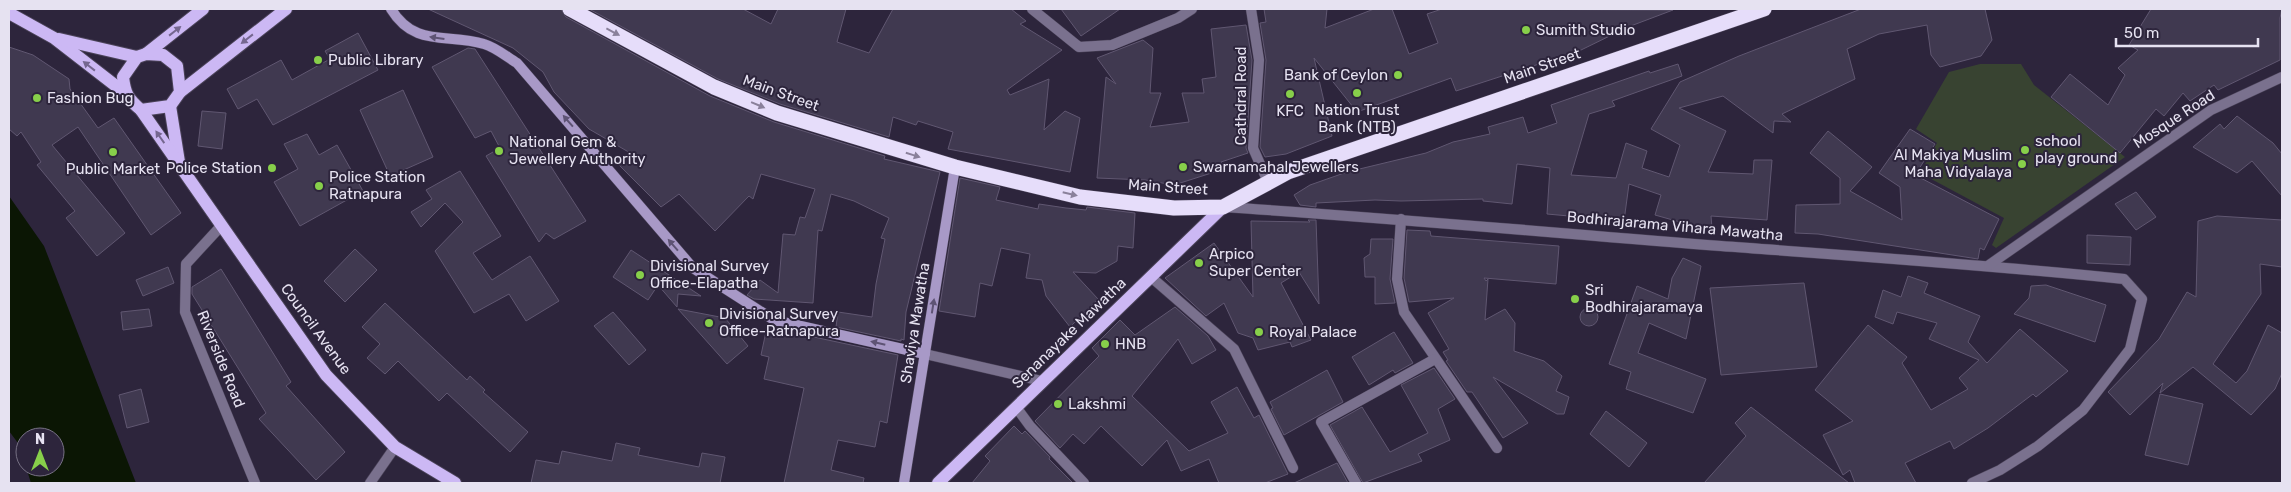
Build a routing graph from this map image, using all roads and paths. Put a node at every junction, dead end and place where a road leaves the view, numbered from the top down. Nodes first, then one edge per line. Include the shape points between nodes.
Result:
1 (203, 9) edge
2 (286, 9) edge
3 (391, 9) edge
4 (570, 9) edge
5 (1032, 9) edge
6 (1192, 9) edge
7 (1251, 9) edge
8 (1764, 9) edge
9 (9, 13) edge
10 (54, 38) junction
11 (141, 56) junction
12 (2282, 77) edge
13 (180, 92) junction
14 (125, 93) junction
15 (170, 106) junction
16 (141, 110) junction
17 (180, 165) junction
18 (955, 167) junction
19 (1268, 182) junction
20 (1223, 207) junction
21 (1401, 219) junction
22 (221, 226) junction
23 (1990, 265) junction
24 (1151, 277) junction
25 (925, 354) junction
26 (1434, 359) junction
27 (1042, 381) junction
28 (1016, 407) junction
29 (395, 447) junction
30 (1497, 448) dead end
31 (1294, 468) dead end
32 (254, 483) edge
33 (370, 483) edge
34 (455, 483) edge
35 (904, 483) edge
36 (938, 483) edge
37 (1084, 483) edge
38 (1356, 483) edge
39 (1972, 483) edge

11 -> 1 main road
2 -> 13 main road
25 -> 3 street via 774,320 693,268 517,63 484,44 422,35 399,22
4 -> 18 highway, Main Street via 714,87 777,113
5 - 6 street via 1079,47 1112,45
7 - 19 street, Cathdral Road via 1259,60 1253,148
8 - 19 highway, Main Street via 1326,157
9 - 10 main road
10 - 11 main road
14 -> 10 main road
11 - 13 main road via 163,55 177,66
11 - 14 main road via 123,77
12 - 23 street, Mosque Road via 2211,110
13 - 15 main road
14 - 16 main road
15 - 16 main road
15 - 17 main road, Council Avenue
17 -> 16 main road, Council Avenue
17 - 22 main road, Council Avenue
18 -> 20 highway, Main Street via 1080,197 1174,208
25 -> 18 street, Shaviya Mawatha
19 - 20 highway, Main Street
20 - 21 street, Bodhirajarama Vihara Mawatha
20 - 24 main road, Senanayake Mawatha
21 - 23 street, Bodhirajarama Vihara Mawatha
21 - 26 street via 1396,279 1404,312
22 - 29 main road, Council Avenue via 326,375
22 - 32 street, Riverside Road via 186,264 185,312
23 - 39 street, Bodhirajarama Vihara Mawatha via 2124,279 2142,299 2130,349 2083,410 2038,446
24 - 27 main road, Senanayake Mawatha
24 - 31 street via 1234,349
25 - 27 street
25 - 35 street, Shaviya Mawatha
26 - 30 street
26 - 38 street via 1322,422
27 - 28 main road, Senanayake Mawatha
28 - 36 main road, Senanayake Mawatha
28 - 37 street
29 - 33 street
29 - 34 main road, Council Avenue

